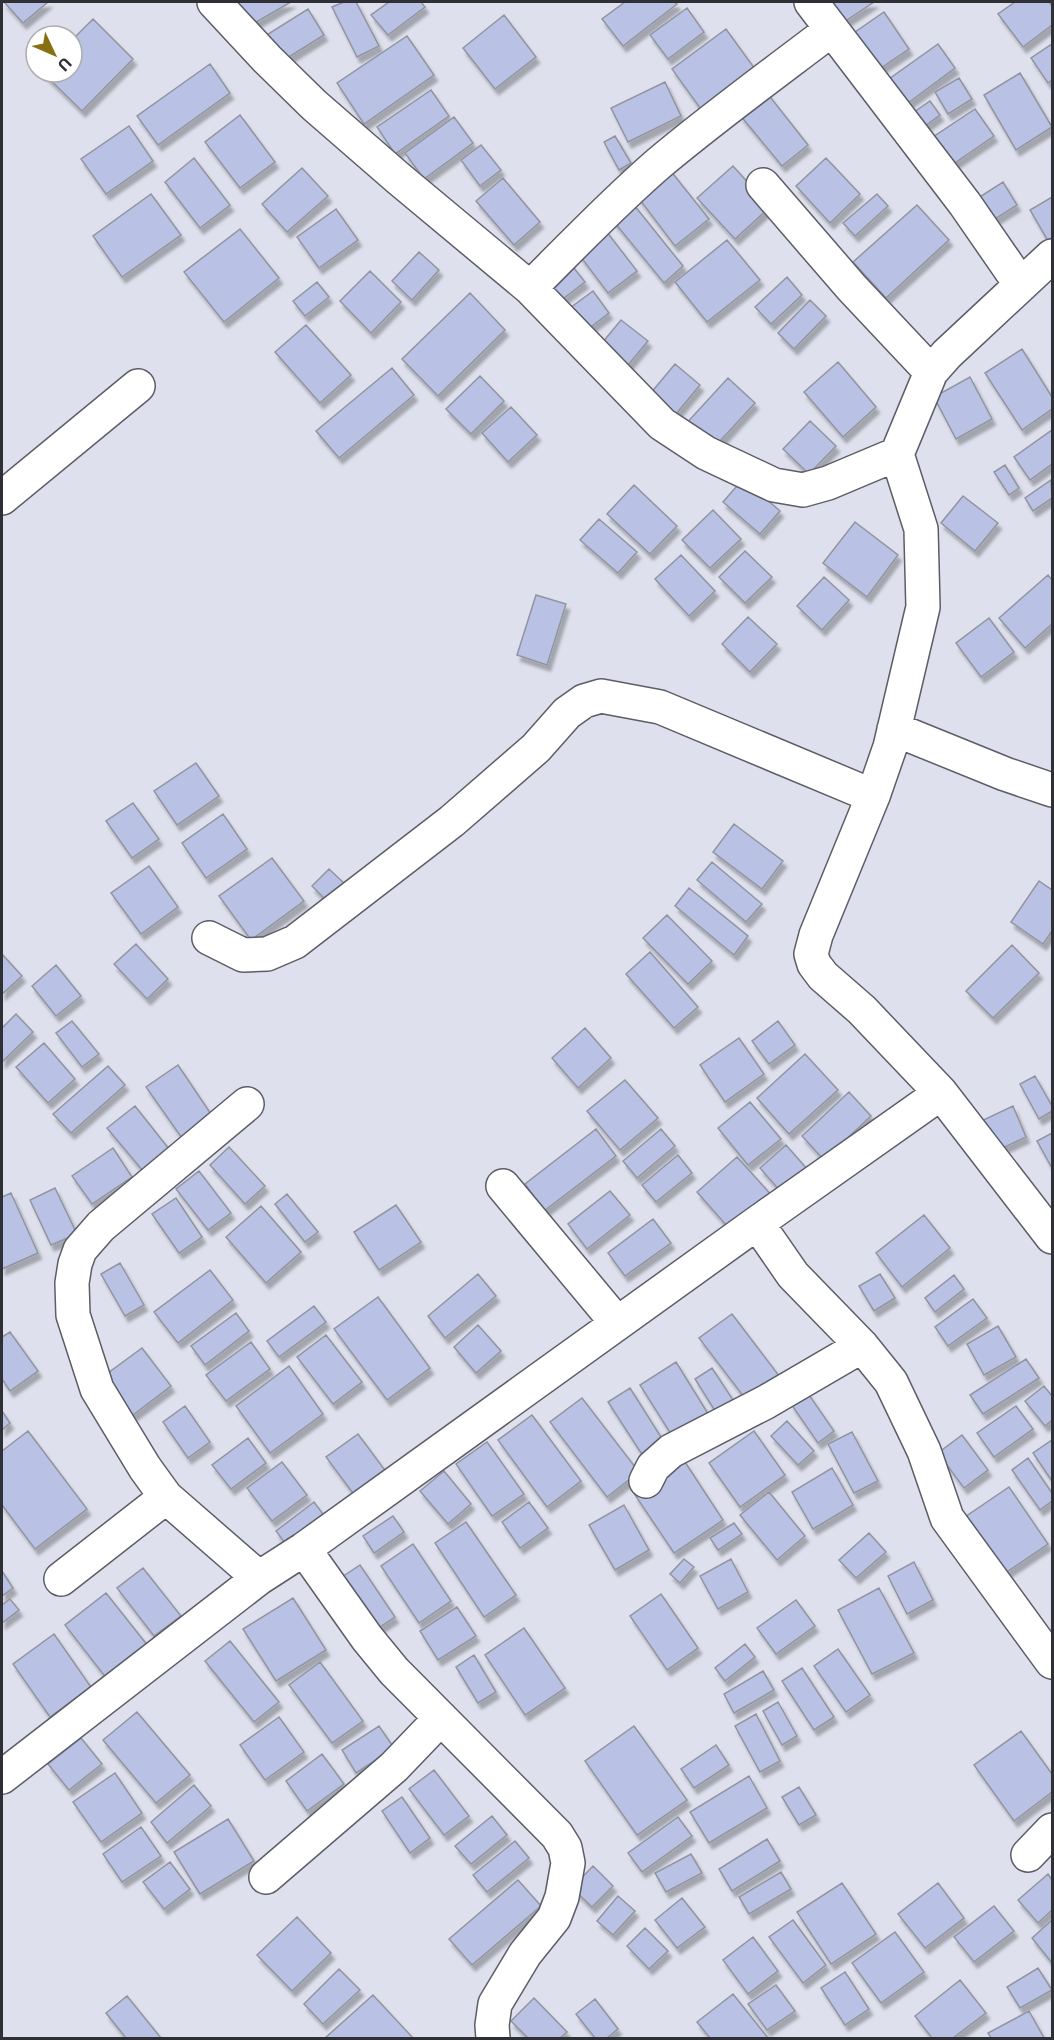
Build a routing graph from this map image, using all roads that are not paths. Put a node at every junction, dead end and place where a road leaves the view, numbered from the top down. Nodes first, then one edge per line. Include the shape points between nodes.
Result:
1 (214, 2) edge
2 (811, 2) edge
3 (831, 30) junction
4 (763, 185) dead end
5 (1053, 256) edge
6 (1021, 285) junction
7 (530, 288) junction
8 (931, 372) junction
9 (138, 386) dead end
10 (897, 454) junction
11 (2, 498) edge
12 (892, 738) junction
13 (1053, 790) edge
14 (875, 793) junction
15 (209, 938) dead end
16 (941, 1093) junction
17 (247, 1104) dead end
18 (503, 1186) dead end
19 (756, 1223) junction
20 (1053, 1237) edge
21 (617, 1323) junction
22 (862, 1346) junction
23 (646, 1481) dead end
24 (166, 1497) junction
25 (304, 1550) junction
26 (260, 1578) junction
27 (61, 1579) dead end
28 (1052, 1660) edge
29 (441, 1718) junction
30 (2, 1777) edge
31 (1053, 1830) edge
32 (1028, 1855) dead end
33 (266, 1877) dead end
34 (493, 2038) edge

1 - 7 street via 314,105
2 - 3 street
3 - 6 street via 965,204
3 - 7 street via 656,166
4 - 8 street
5 - 6 street
6 - 8 street
7 - 10 street via 662,424 706,453 774,485 803,490
8 - 10 street
9 - 11 street
10 - 12 street via 921,529 923,607
12 - 13 street
12 - 14 street
14 - 15 street via 660,707 601,696 584,701 567,713 536,747 452,821 295,942 267,954 243,955
14 - 16 street via 811,954 823,976 862,1010
16 - 19 street
16 - 20 street
17 - 24 street via 101,1226 80,1250 75,1264 73,1315 98,1389
18 - 21 street
19 - 21 street
19 - 22 street via 793,1275
21 - 25 street
22 - 23 street via 671,1451 653,1467
22 - 28 street via 891,1382 924,1451 947,1518
24 - 26 street
24 - 27 street
25 - 26 street
25 - 29 street via 380,1655
26 - 30 street
29 - 33 street via 394,1767
29 - 34 street via 557,1835 568,1863 554,1918 525,1954 495,2004
31 - 32 street

